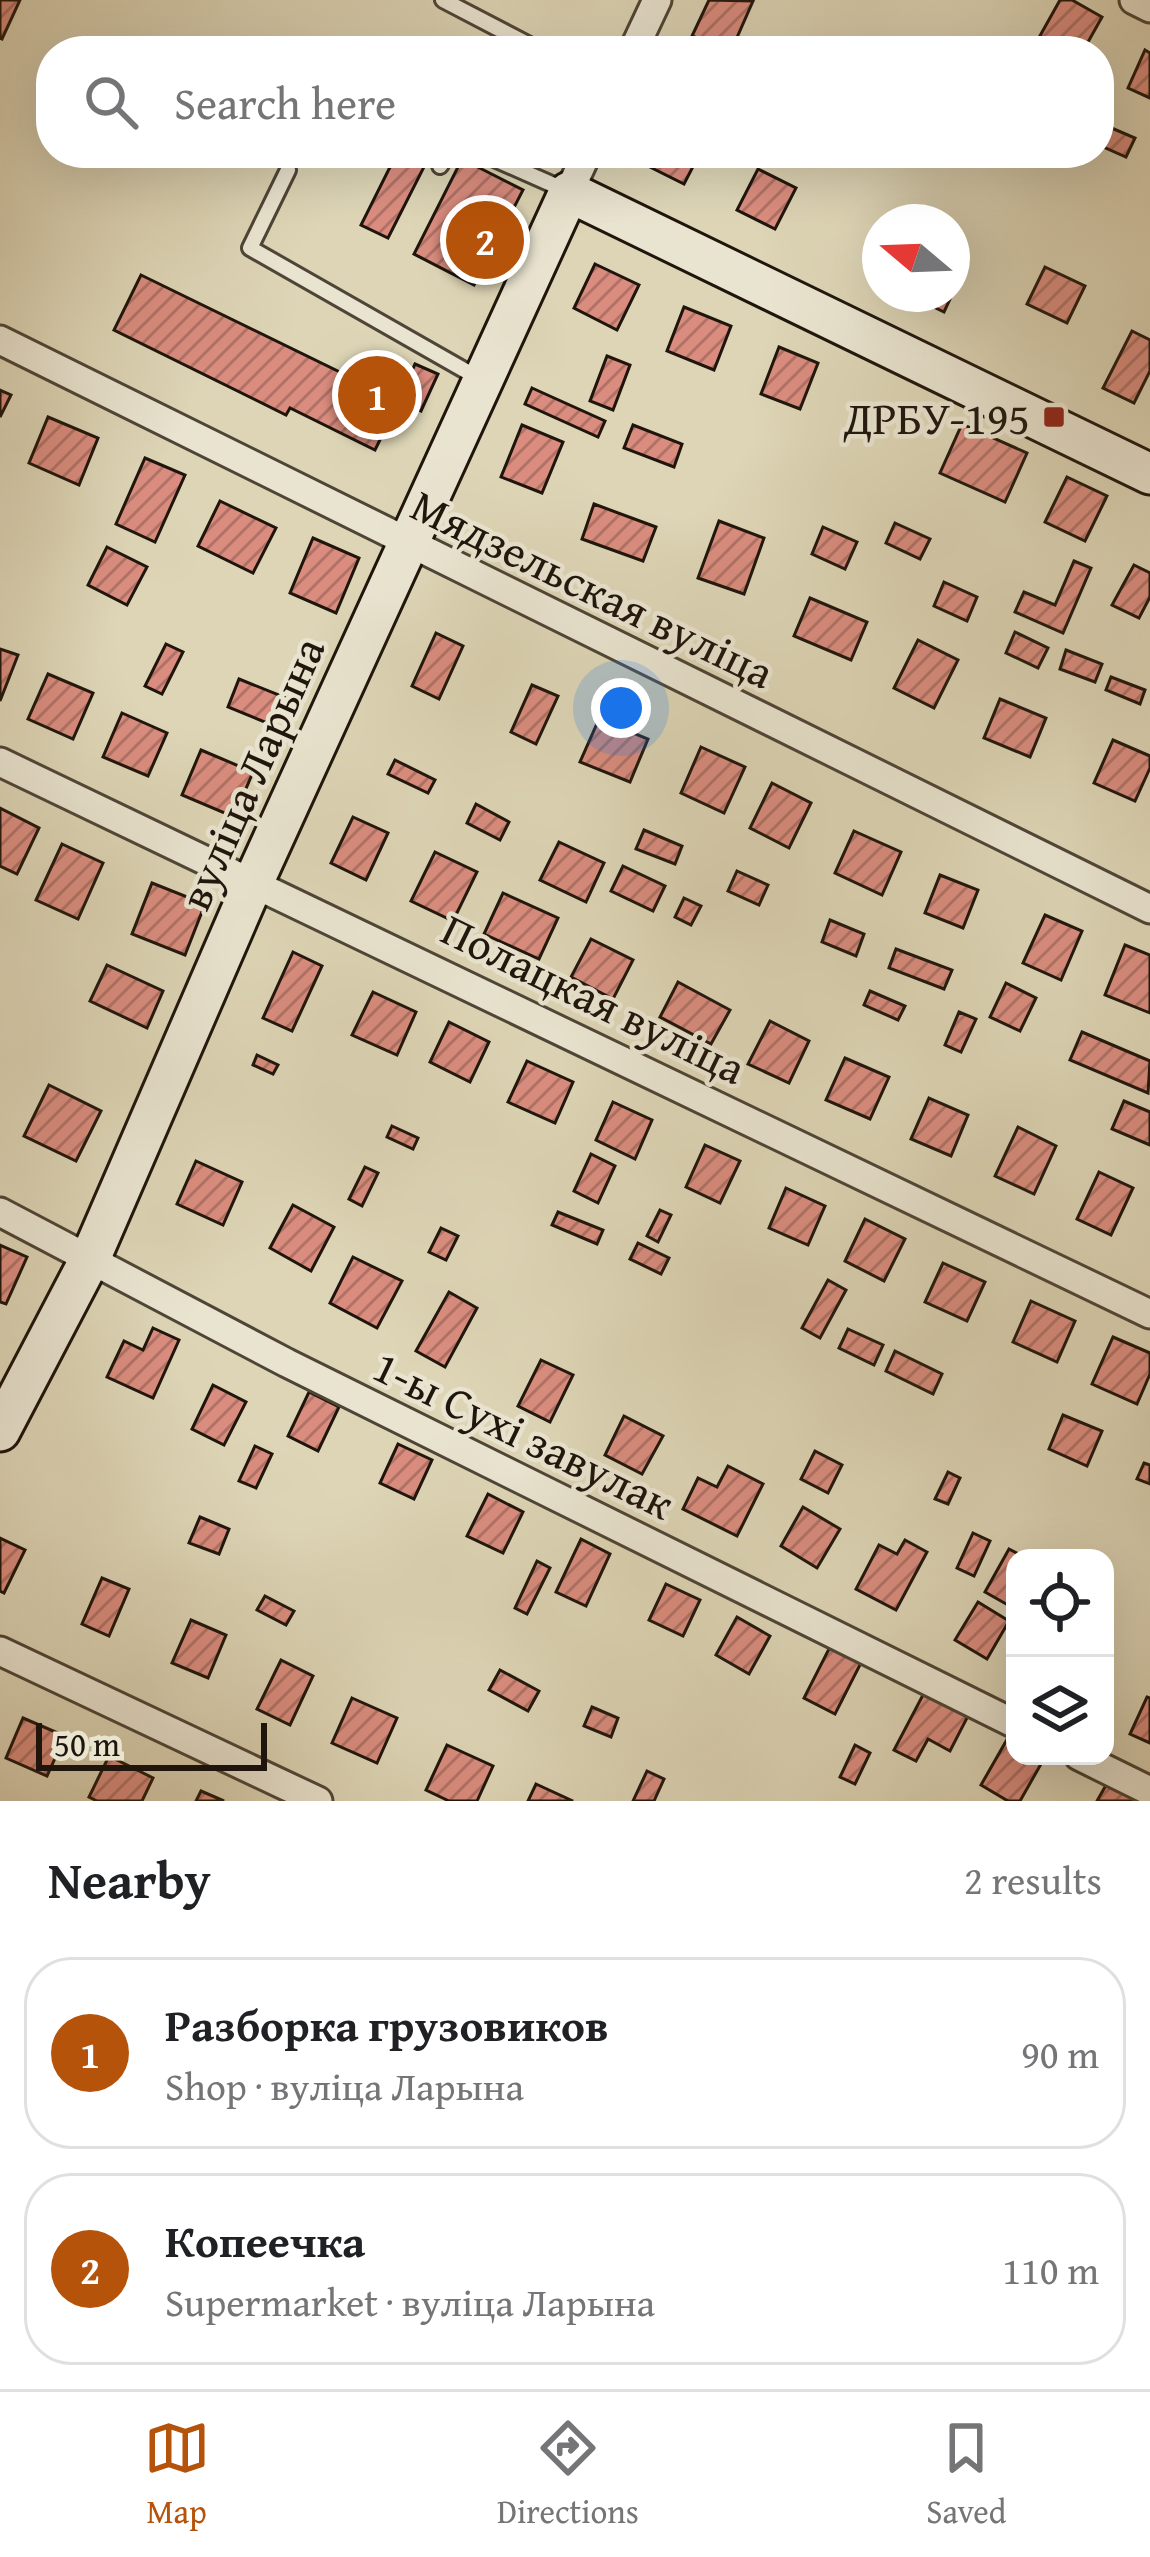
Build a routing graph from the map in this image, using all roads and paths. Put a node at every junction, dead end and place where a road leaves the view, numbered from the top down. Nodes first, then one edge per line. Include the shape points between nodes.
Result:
1 (443, 0) edge
2 (656, 0) edge
3 (1134, 0) edge
4 (1150, 8) edge
5 (512, 36) edge
6 (640, 36) edge
7 (515, 168) edge
8 (580, 168) edge
9 (288, 170) dead end
10 (569, 192) junction
11 (0, 340) edge
12 (480, 379) junction
13 (1150, 474) edge
14 (408, 543) junction
15 (0, 762) edge
16 (254, 881) junction
17 (1150, 909) edge
18 (0, 1212) edge
19 (90, 1259) junction
20 (1150, 1314) edge
21 (0, 1431) edge
22 (0, 1651) edge
23 (1006, 1720) edge
24 (1097, 1765) edge
25 (1150, 1791) edge
26 (319, 1801) edge

1 - 5 lane
2 - 6 street
3 - 4 street
7 - 10 lane
8 - 10 street, вуліца Ларына
9 - 12 lane via 250,248
10 - 12 street, вуліца Ларына
10 - 13 street
11 - 14 street, Мядзельская вуліца
12 - 14 street, вуліца Ларына
14 - 16 street, вуліца Ларына
14 - 17 street, Мядзельская вуліца
15 - 16 street, Полацкая вуліца
16 - 19 street, вуліца Ларына
16 - 20 street, Полацкая вуліца
18 - 19 street, 1-ы Сухі завулак
19 - 21 street, вуліца Ларына
19 - 23 street, 1-ы Сухі завулак
22 - 26 street
24 - 25 street

